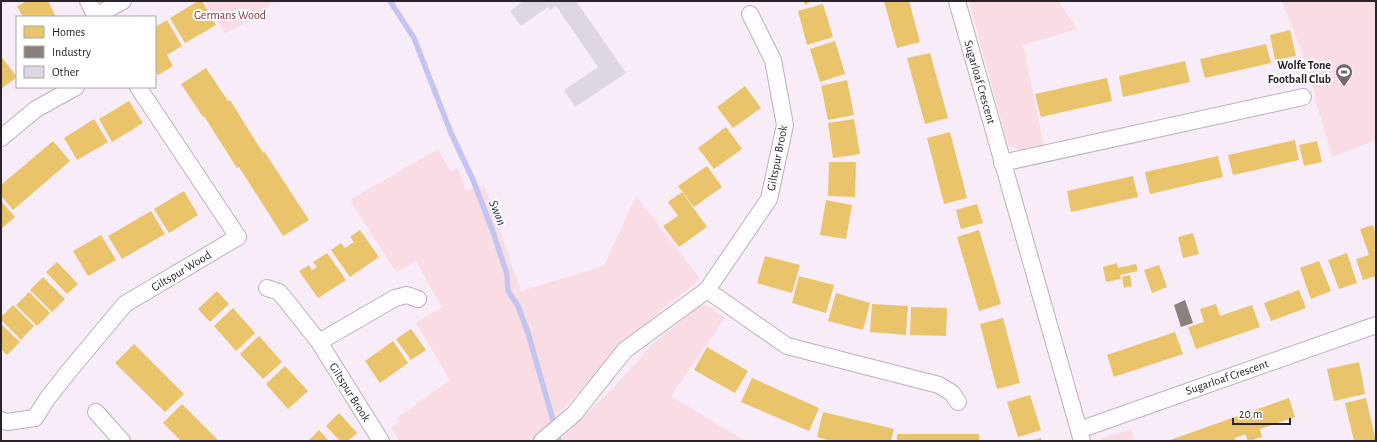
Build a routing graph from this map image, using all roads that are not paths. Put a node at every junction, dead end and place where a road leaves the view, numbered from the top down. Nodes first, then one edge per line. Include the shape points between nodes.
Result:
1 (88, 1) edge
2 (123, 1) edge
3 (957, 1) edge
4 (750, 14) dead end
5 (95, 16) edge
6 (74, 88) edge
7 (139, 88) edge
8 (1303, 97) dead end
9 (1, 138) edge
10 (1002, 163) junction
11 (267, 288) dead end
12 (707, 290) junction
13 (418, 299) dead end
14 (1376, 325) edge
15 (319, 342) junction
16 (958, 402) dead end
17 (96, 412) dead end
18 (1, 420) edge
19 (1080, 435) edge
20 (543, 440) edge
21 (122, 441) edge
22 (381, 441) edge

1 - 5 street
2 - 5 street
3 - 10 street, Sugarloaf Crescent
4 - 12 street, Giltspur Brook via 773,60 785,125 769,199
6 - 9 street via 36,109
7 - 18 street, Giltspur Wood via 238,237 125,304 69,371 35,418 7,422
8 - 10 street
10 - 19 street, Sugarloaf Crescent
11 - 15 street, Giltspur Brook via 278,292 285,299
12 - 16 street via 787,346 939,385 952,393
12 - 20 street, Giltspur Brook via 625,350 574,414
13 - 15 street via 407,296 394,298
14 - 19 street, Sugarloaf Crescent
15 - 22 street, Giltspur Brook
17 - 21 street

